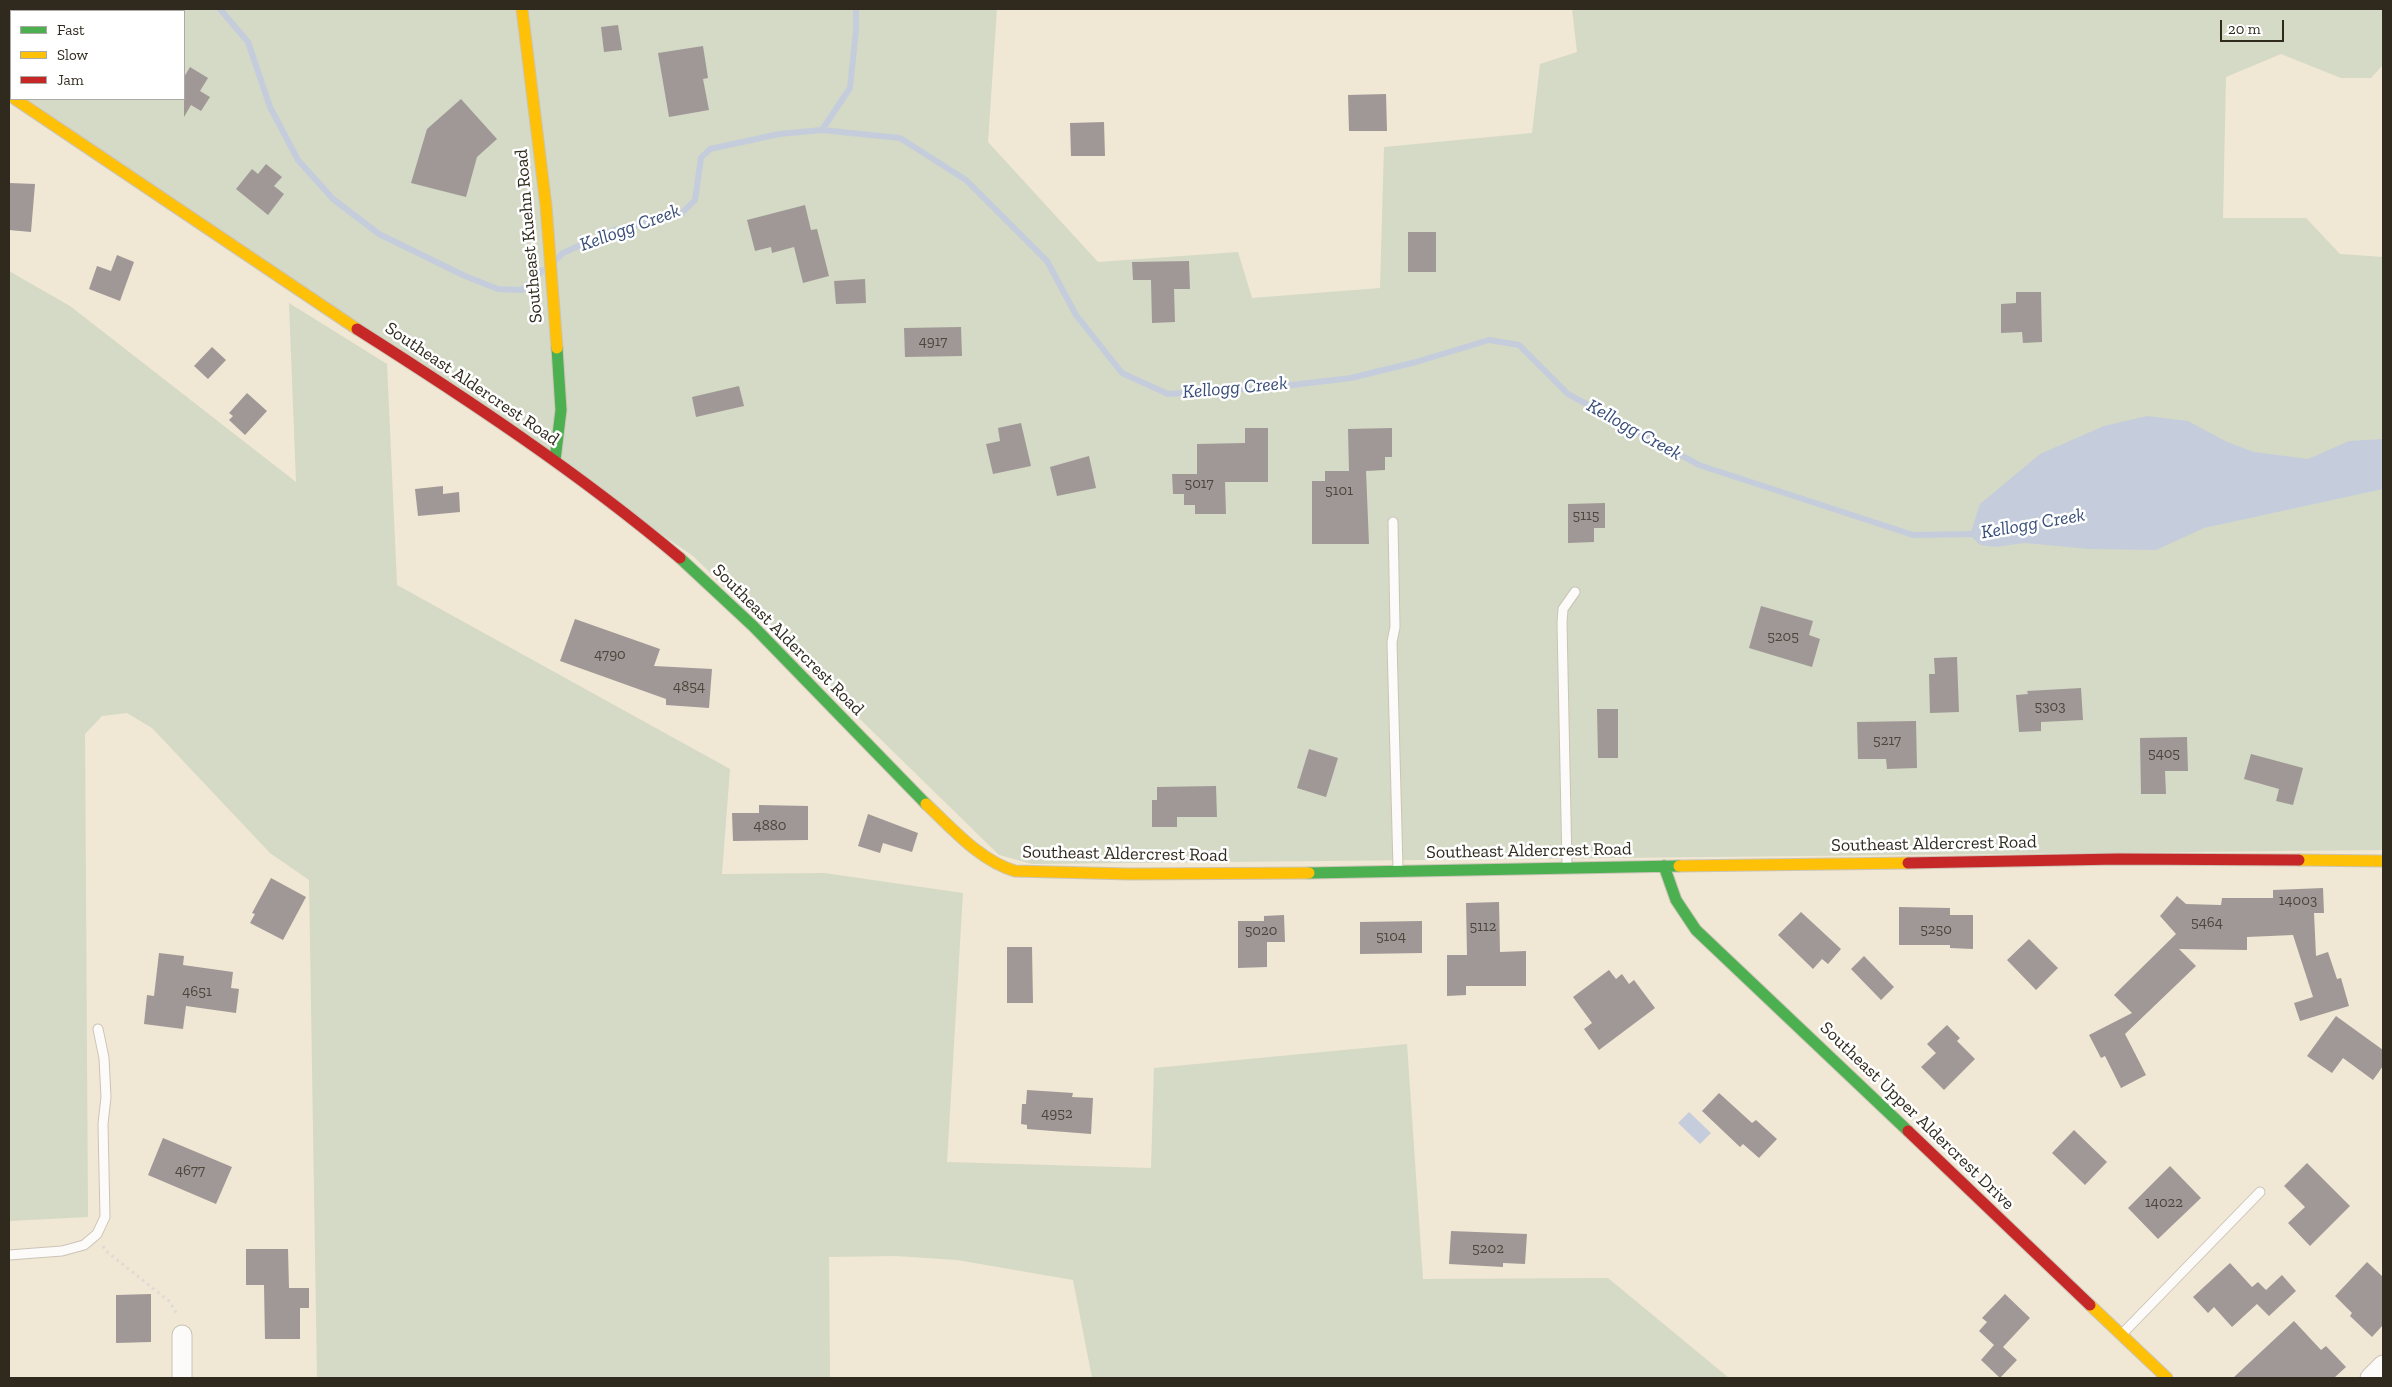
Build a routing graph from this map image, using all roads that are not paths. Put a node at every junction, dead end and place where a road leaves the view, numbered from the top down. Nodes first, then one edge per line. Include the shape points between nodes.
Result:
1 (522, 9) edge
2 (16, 100) edge
3 (555, 460) junction
4 (1393, 522) dead end
5 (1575, 592) dead end
6 (2383, 861) edge
7 (1664, 866) junction
8 (1567, 868) junction
9 (1398, 871) junction
10 (98, 1029) dead end
11 (2260, 1192) dead end
12 (9, 1255) edge
13 (182, 1335) road end
14 (2121, 1335) junction
15 (2383, 1365) edge
16 (182, 1378) edge
17 (2167, 1378) edge
18 (2370, 1378) edge

1 - 3 street, Southeast Kuehn Road via 546,206 553,299 561,410
2 - 3 street, Southeast Aldercrest Road via 64,129 267,270
3 - 9 street, Southeast Aldercrest Road via 690,567 797,671 905,784 991,860 1007,868 1107,874
4 - 9 lane via 1393,747
5 - 8 lane via 1563,609 1562,623
6 - 7 street, Southeast Aldercrest Road via 2118,858
7 - 8 street, Southeast Aldercrest Road
7 - 14 street, Southeast Upper Aldercrest Drive via 1680,909 1696,930
8 - 9 street, Southeast Aldercrest Road
10 - 12 lane via 104,1058 106,1097 103,1124 105,1216 98,1234 84,1245 62,1251
11 - 14 lane
13 - 16 street
14 - 17 street, Southeast Upper Aldercrest Drive
15 - 18 street

